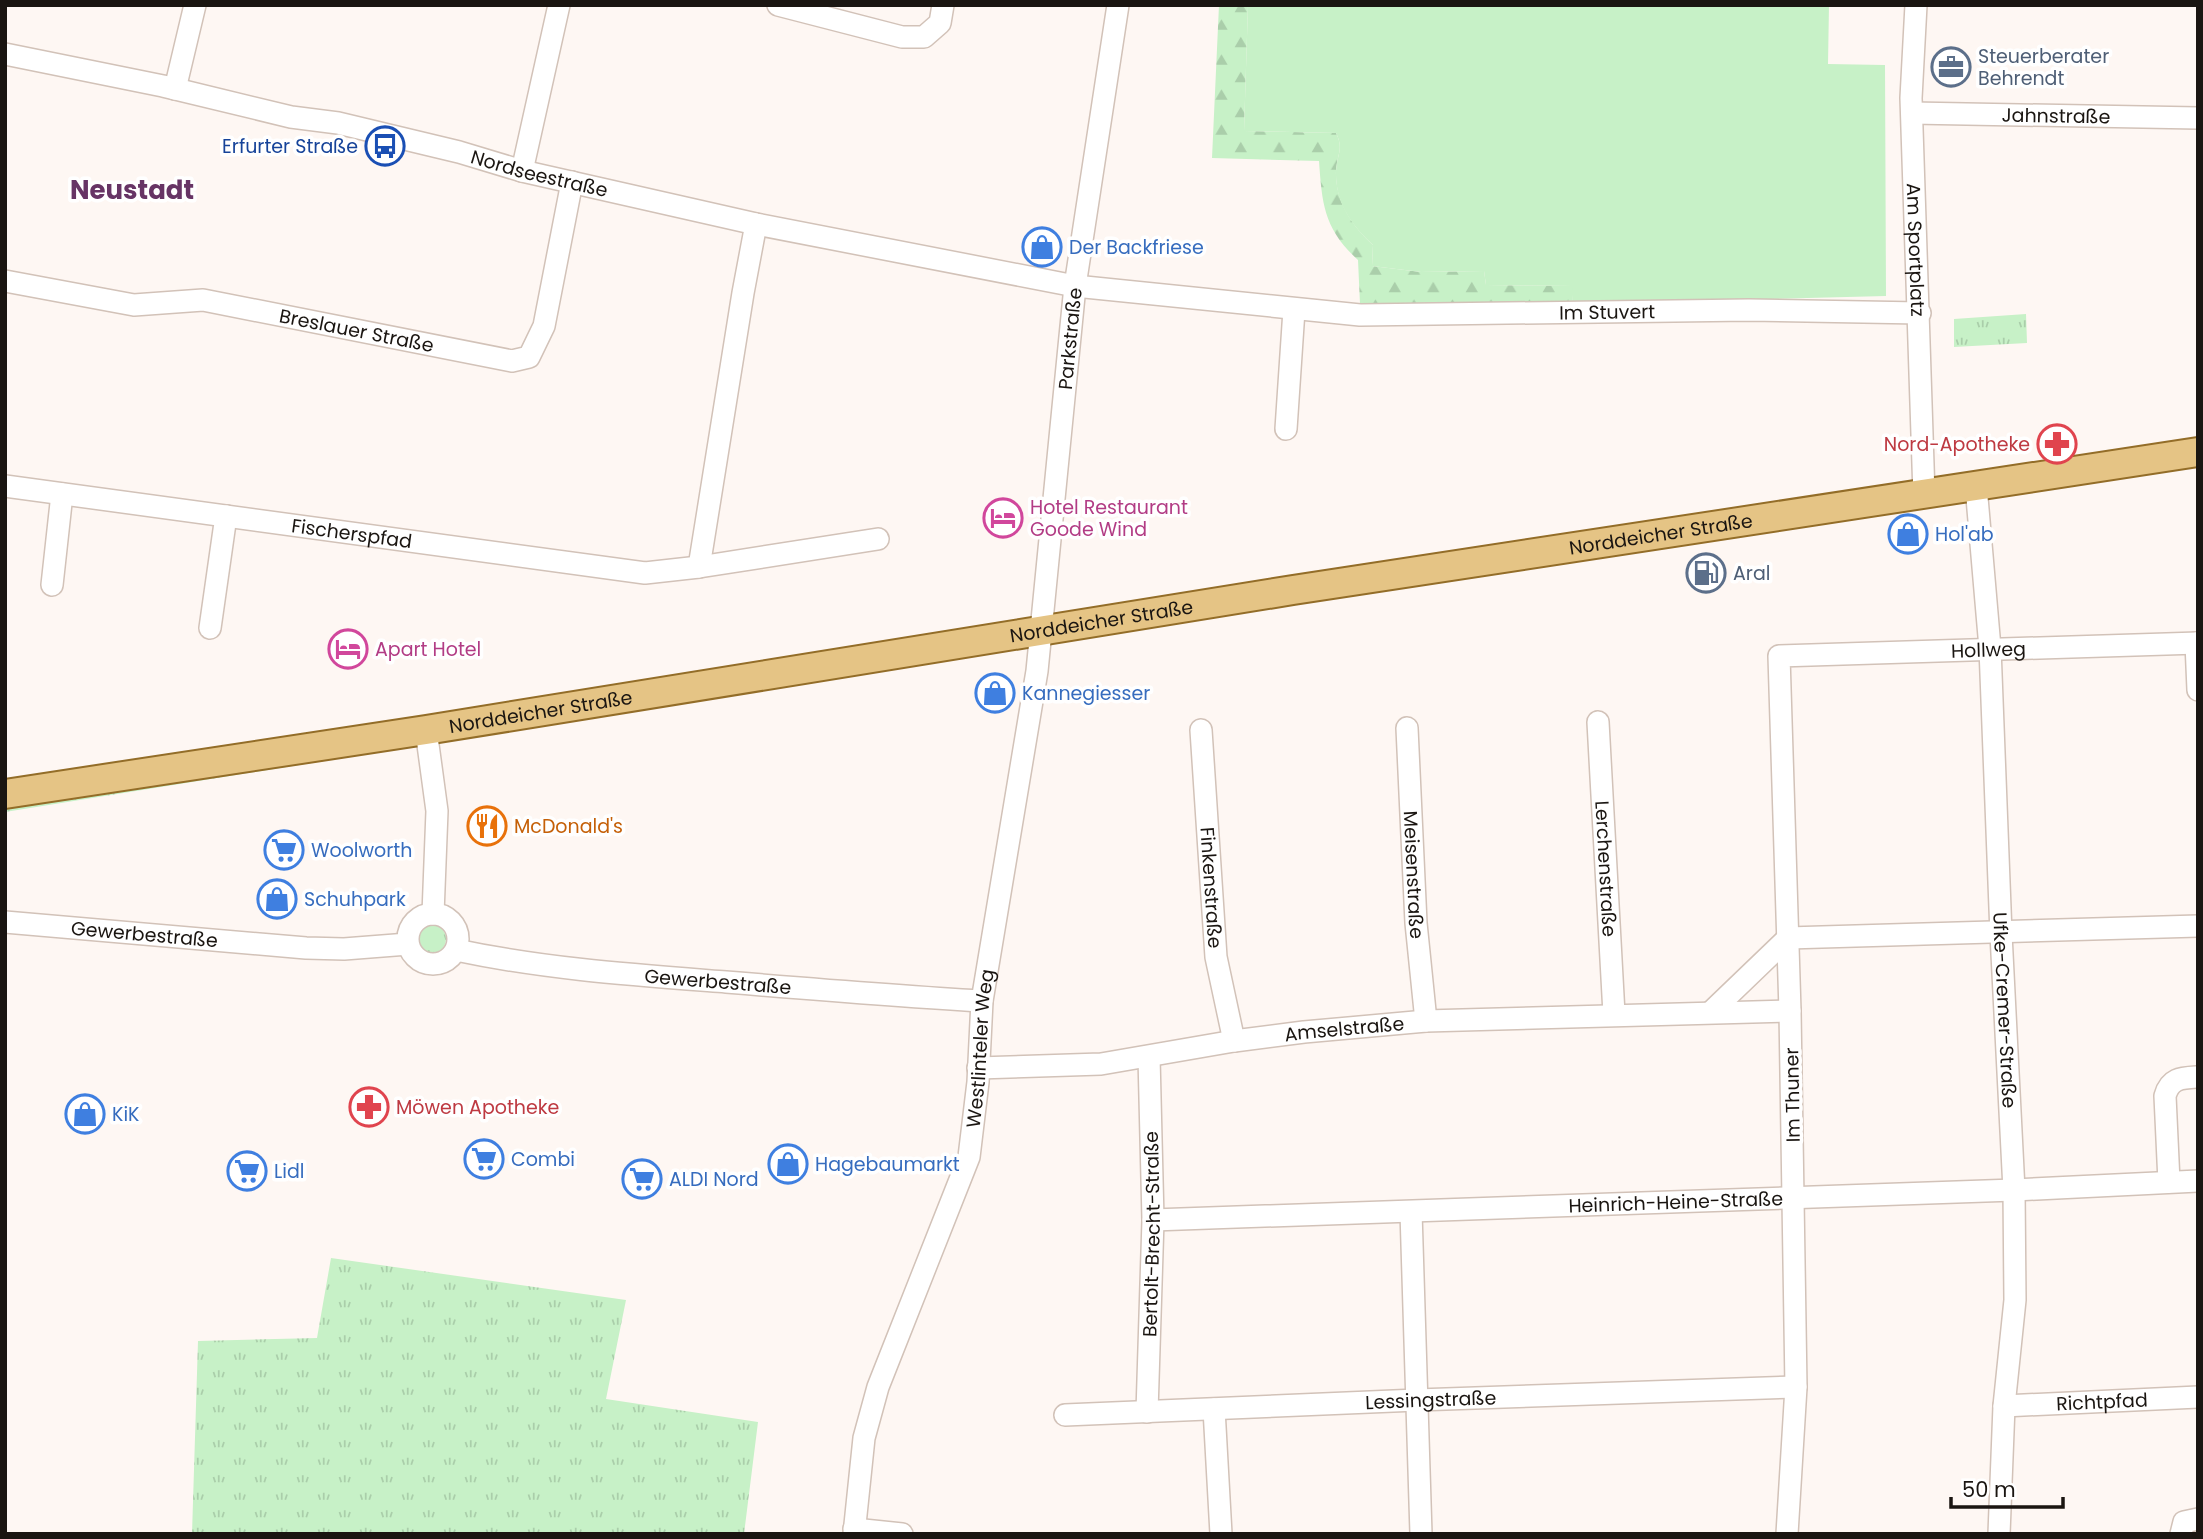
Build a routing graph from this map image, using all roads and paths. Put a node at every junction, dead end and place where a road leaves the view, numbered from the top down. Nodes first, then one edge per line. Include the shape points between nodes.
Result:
1 (195, 5) edge
2 (559, 5) edge
3 (778, 5) edge
4 (943, 5) edge
5 (1118, 5) edge
6 (1916, 5) edge
7 (5, 54) edge
8 (175, 89) junction
9 (1912, 113) junction
10 (2198, 118) edge
11 (522, 171) junction
12 (572, 182) junction
13 (756, 224) junction
14 (5, 281) edge
15 (1075, 286) junction
16 (1294, 310) junction
17 (1920, 313) junction
18 (1286, 429) dead end
19 (2198, 452) edge
20 (5, 486) edge
21 (1976, 486) junction
22 (62, 494) junction
23 (1924, 495) junction
24 (226, 516) junction
25 (878, 539) dead end
26 (699, 567) junction
27 (51, 585) dead end
28 (210, 628) dead end
29 (1041, 632) junction
30 (2197, 643) edge
31 (1990, 648) junction
32 (1779, 656) joint
33 (2198, 690) edge
34 (1598, 722) dead end
35 (1407, 728) dead end
36 (426, 730) junction
37 (1202, 730) dead end
38 (5, 794) edge
39 (433, 914) junction
40 (5, 922) edge
41 (2198, 926) edge
42 (2001, 934) junction
43 (1788, 939) junction
44 (408, 944) junction
45 (456, 950) junction
46 (982, 1001) junction
47 (1790, 1011) junction
48 (1711, 1012) junction
49 (1614, 1014) junction
50 (1426, 1021) junction
51 (1234, 1041) junction
52 (1149, 1057) junction
53 (978, 1068) junction
54 (2198, 1077) edge
55 (2198, 1181) edge
56 (2169, 1182) junction
57 (2014, 1190) junction
58 (1793, 1197) junction
59 (1411, 1212) junction
60 (1153, 1220) junction
61 (1796, 1387) junction
62 (2198, 1397) edge
63 (1417, 1400) junction
64 (2004, 1406) junction
65 (1214, 1409) junction
66 (1147, 1412) junction
67 (1065, 1415) dead end
68 (2198, 1519) edge
69 (854, 1532) edge
70 (902, 1534) edge
71 (1221, 1534) edge
72 (1421, 1534) edge
73 (1787, 1534) edge
74 (1999, 1534) edge
75 (2181, 1534) edge

1 - 8 street
2 - 11 street
3 - 4 street via 902,37 924,37 940,23
5 - 15 street, Parkstraße
6 - 9 street, Am Sportplatz
7 - 8 street, Nordseestraße
8 - 11 street, Nordseestraße via 291,117 338,123
9 - 10 street, Jahnstraße
9 - 17 street, Am Sportplatz
11 - 12 street, Nordseestraße
12 - 13 street, Nordseestraße
12 - 14 street, Breslauer Straße via 544,326 529,357 512,361 203,300 134,304
13 - 15 street, Nordseestraße
13 - 26 street
15 - 16 street, Im Stuvert
15 - 29 street, Parkstraße
16 - 17 street, Im Stuvert via 1360,315 1749,310
16 - 18 street
17 - 23 street, Am Sportplatz
19 - 21 main road, Norddeicher Straße
20 - 22 street, Fischerspfad
21 - 23 main road, Norddeicher Straße
21 - 31 street, Ufke-Cremer-Straße
22 - 24 street, Fischerspfad
22 - 27 street
23 - 29 main road, Norddeicher Straße
24 - 26 street, Fischerspfad via 645,573
24 - 28 street
25 - 26 street, Fischerspfad
29 - 36 main road, Norddeicher Straße
29 - 46 street, Westlinteler Weg
30 - 31 street, Hollweg
30 - 33 street
31 - 32 street, Hollweg
31 - 42 street, Ufke-Cremer-Straße
32 - 43 street, Im Thuner
34 - 49 street, Lerchenstraße
35 - 50 street, Meisenstraße via 1416,923
36 - 38 main road, Norddeicher Straße
36 - 39 street via 437,811
37 - 51 street, Finkenstraße via 1216,957
39 - 44 street via 414,923
39 - 45 street via 455,926
40 - 44 street, Gewerbestraße via 306,948
41 - 42 street
42 - 43 street
42 - 57 street, Ufke-Cremer-Straße
43 - 47 street, Im Thuner
43 - 48 street
44 - 45 street via 416,958 431,965 448,960
45 - 46 street, Gewerbestraße via 604,973
46 - 53 street, Westlinteler Weg
47 - 48 street, Amselstraße
47 - 58 street, Im Thuner
48 - 49 street, Amselstraße
49 - 50 street, Amselstraße
50 - 51 street, Amselstraße
51 - 52 street, Amselstraße
52 - 53 street, Amselstraße via 1101,1064
52 - 60 street, Bertolt-Brecht-Straße
53 - 69 street, Westlinteler Weg via 969,1157 894,1341 864,1438
54 - 56 street via 2178,1078 2165,1096
55 - 56 street, Heinrich-Heine-Straße
56 - 57 street, Heinrich-Heine-Straße
57 - 58 street, Heinrich-Heine-Straße
57 - 64 street, Ufke-Cremer-Straße via 2015,1300
58 - 59 street, Heinrich-Heine-Straße
58 - 61 street, Im Thuner
59 - 60 street, Heinrich-Heine-Straße
59 - 63 street
60 - 66 street, Bertolt-Brecht-Straße
61 - 63 street, Lessingstraße
61 - 73 street, Im Thuner
62 - 64 street, Richtpfad
63 - 65 street, Lessingstraße
63 - 72 street
64 - 74 street, Ufke-Cremer-Straße
65 - 66 street, Lessingstraße
65 - 71 street
66 - 67 street, Lessingstraße
68 - 75 street via 2184,1522
69 - 70 street

